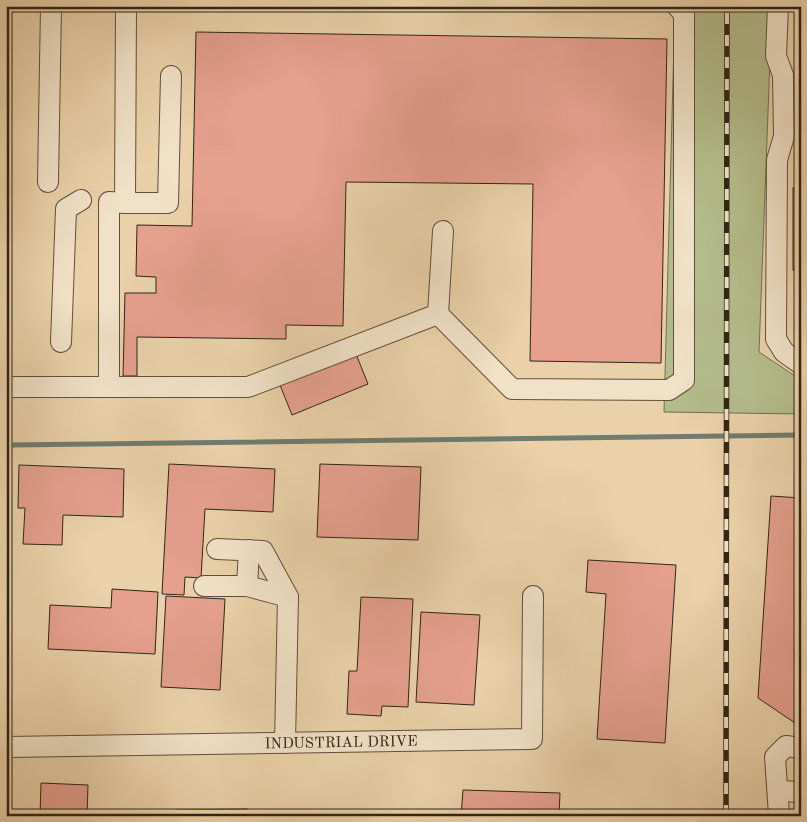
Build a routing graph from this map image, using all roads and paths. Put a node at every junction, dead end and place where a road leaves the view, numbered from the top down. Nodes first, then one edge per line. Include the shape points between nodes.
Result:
1 (51, 6) edge
2 (126, 6) edge
3 (677, 6) edge
4 (778, 6) edge
5 (171, 76) dead end
6 (48, 182) dead end
7 (81, 200) dead end
8 (125, 202) junction
9 (443, 230) dead end
10 (438, 314) junction
11 (61, 342) dead end
12 (801, 364) edge
13 (6, 387) edge
14 (109, 387) junction
15 (217, 549) dead end
16 (249, 550) junction
17 (204, 586) dead end
18 (247, 586) junction
19 (534, 596) dead end
20 (288, 597) junction
21 (285, 742) junction
22 (6, 746) edge
23 (801, 748) edge
24 (778, 791) junction
25 (801, 792) edge
26 (779, 815) edge

1 - 6 street
2 - 8 street
3 - 10 street via 684,14 684,380 669,390 512,389
4 - 12 street via 776,56 783,75 784,136 777,160 776,339 784,352
5 - 8 street via 168,203
7 - 11 street via 66,209
8 - 14 street via 109,202
9 - 10 street
10 - 14 street via 248,387
13 - 14 street
15 - 16 street
16 - 18 street
16 - 20 street via 263,551
17 - 18 street
18 - 20 street
19 - 21 street, INDUSTRIAL DRIVE via 532,739
20 - 21 street
21 - 22 street, INDUSTRIAL DRIVE
23 - 24 street via 786,746 774,757
24 - 25 street
24 - 26 street

